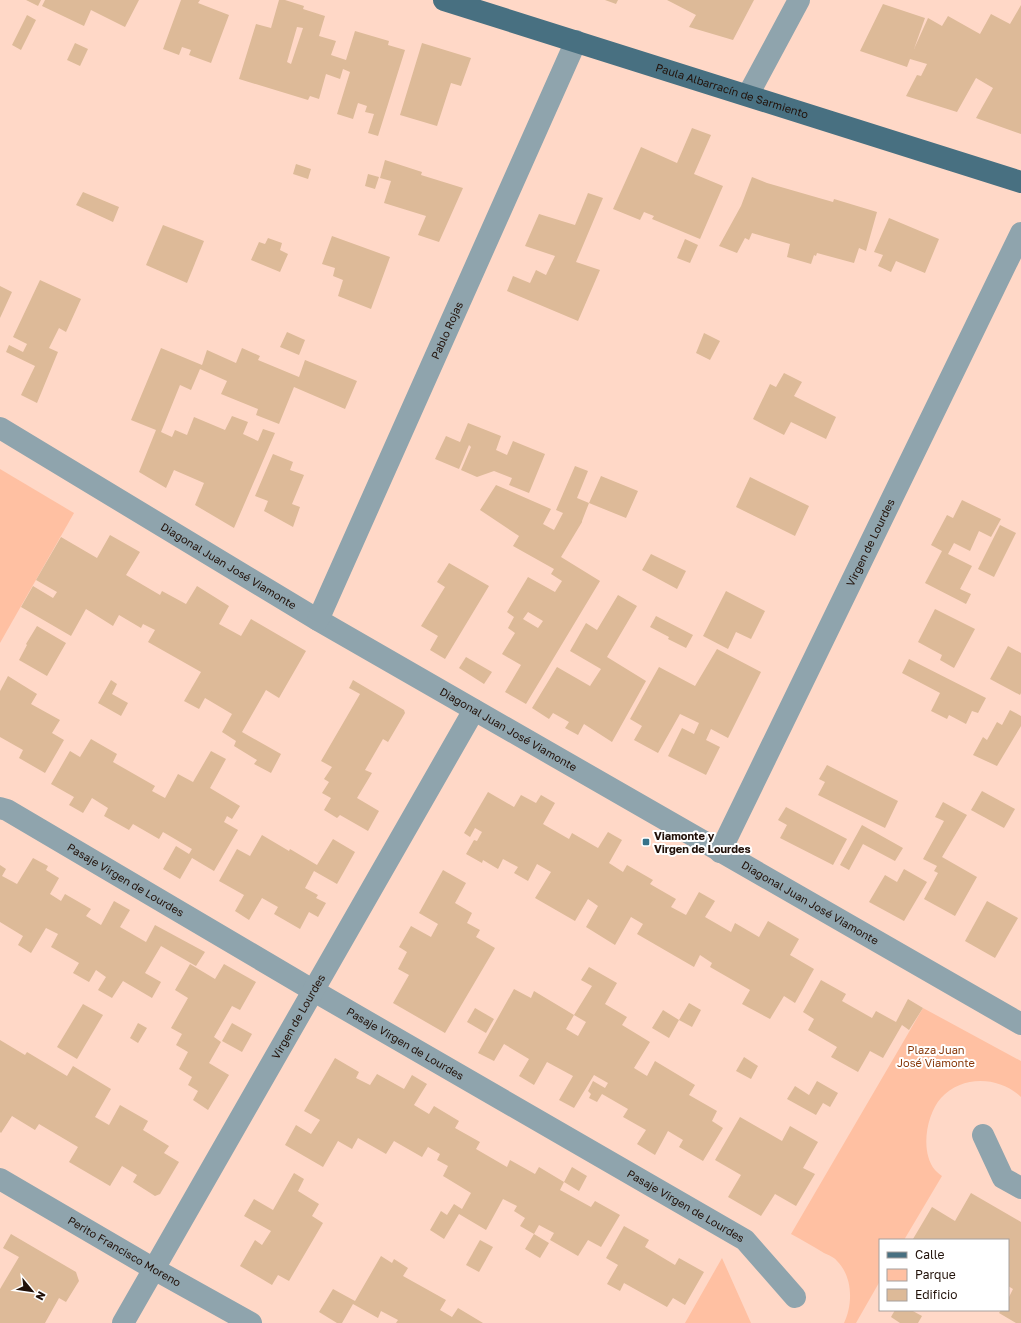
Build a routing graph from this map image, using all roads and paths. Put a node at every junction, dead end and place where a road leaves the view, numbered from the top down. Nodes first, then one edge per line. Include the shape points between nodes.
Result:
1 (444, 0) edge
2 (799, 0) edge
3 (576, 41) junction
4 (748, 95) junction
5 (1021, 182) edge
6 (1021, 233) edge
7 (0, 428) edge
8 (318, 620) junction
9 (474, 710) junction
10 (0, 808) edge
11 (720, 852) junction
12 (314, 991) junction
13 (1021, 1024) edge
14 (983, 1135) dead end
15 (0, 1179) edge
16 (1021, 1188) edge
17 (154, 1269) junction
18 (795, 1297) dead end
19 (123, 1323) edge
20 (251, 1323) edge

1 - 3 main road, Paula Albarracín de Sarmiento
2 - 4 street
3 - 4 main road, Paula Albarracín de Sarmiento
3 - 8 street, Pablo Rojas
4 - 5 main road, Paula Albarracín de Sarmiento
6 - 11 street, Virgen de Lourdes
7 - 8 street, Diagonal Juan José Viamonte
8 - 9 street, Diagonal Juan José Viamonte
9 - 11 street, Diagonal Juan José Viamonte
9 - 12 street, Virgen de Lourdes
10 - 12 street, Pasaje Virgen de Lourdes
11 - 13 street, Diagonal Juan José Viamonte
12 - 17 street, Virgen de Lourdes
12 - 18 street, Pasaje Virgen de Lourdes via 745,1240
14 - 16 street via 1003,1178
15 - 17 street, Perito Francisco Moreno
17 - 19 street, Virgen de Lourdes
17 - 20 street, Perito Francisco Moreno

